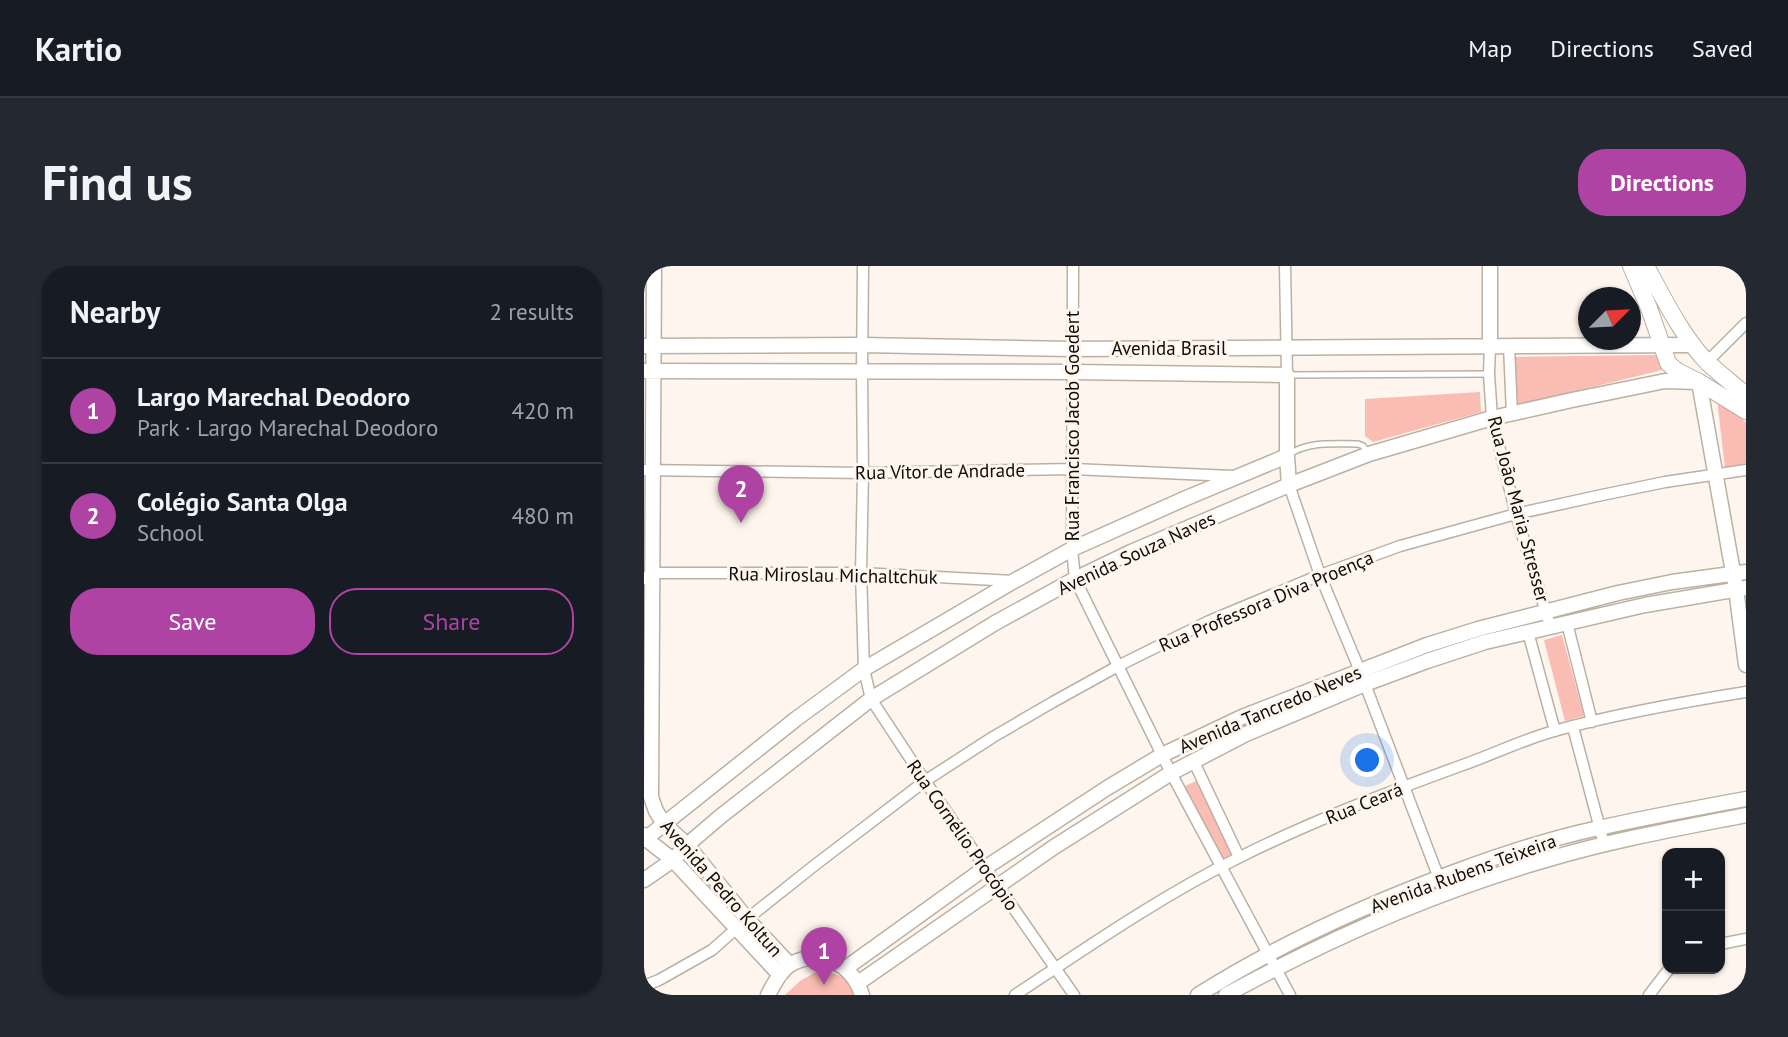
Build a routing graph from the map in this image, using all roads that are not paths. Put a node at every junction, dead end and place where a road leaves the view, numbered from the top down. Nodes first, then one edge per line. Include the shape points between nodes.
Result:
1 (654, 266) edge
2 (863, 266) edge
3 (1073, 266) edge
4 (1285, 266) edge
5 (1490, 266) edge
6 (1631, 266) edge
7 (1646, 266) edge
8 (1746, 323) edge
9 (862, 345) junction
10 (1663, 345) junction
11 (1693, 345) junction
12 (649, 346) edge
13 (1490, 346) junction
14 (1509, 346) junction
15 (1286, 348) junction
16 (1072, 349) junction
17 (1707, 362) junction
18 (649, 371) edge
19 (862, 372) junction
20 (1072, 372) junction
21 (1489, 374) junction
22 (1287, 375) junction
23 (1699, 382) junction
24 (1746, 395) edge
25 (1746, 411) edge
26 (1512, 414) junction
27 (1492, 418) junction
28 (1368, 454) junction
29 (1287, 456) junction
30 (1073, 470) junction
31 (1746, 470) edge
32 (649, 471) edge
33 (863, 473) junction
34 (1715, 475) junction
35 (1235, 477) junction
36 (1289, 485) junction
37 (1516, 514) junction
38 (1072, 550) junction
39 (861, 573) junction
40 (1740, 573) edge
41 (1321, 575) junction
42 (648, 576) edge
43 (1075, 579) junction
44 (1014, 580) junction
45 (1741, 588) edge
46 (1548, 619) junction
47 (1567, 623) junction
48 (1528, 632) junction
49 (1746, 665) edge
50 (1118, 666) junction
51 (864, 669) junction
52 (1362, 678) junction
53 (1746, 692) edge
54 (871, 699) junction
55 (648, 704) edge
56 (1592, 722) junction
57 (1573, 727) junction
58 (1555, 731) junction
59 (1162, 755) junction
60 (1193, 760) junction
61 (1171, 773) junction
62 (925, 781) junction
63 (1403, 787) junction
64 (1746, 800) edge
65 (1746, 815) edge
66 (664, 824) junction
67 (1600, 828) junction
68 (645, 838) edge
69 (1604, 844) junction
70 (687, 845) junction
71 (1239, 857) junction
72 (673, 860) junction
73 (1221, 867) junction
74 (985, 868) junction
75 (1438, 878) junction
76 (644, 880) edge
77 (999, 885) junction
78 (1445, 894) junction
79 (742, 923) junction
80 (1746, 939) edge
81 (1725, 943) edge
82 (1268, 954) junction
83 (846, 968) junction
84 (1056, 968) junction
85 (1276, 968) junction
86 (785, 970) junction
87 (1665, 974) edge
88 (644, 986) edge
89 (860, 989) edge
90 (768, 995) edge
91 (1016, 995) edge
92 (1074, 995) edge
93 (1198, 995) edge
94 (1226, 995) edge
95 (1290, 995) edge
96 (1649, 995) edge

1 - 12 street, Avenida Pedro Koltun
2 - 9 street, Rua Cornélio Procópio
3 - 16 street, Rua Francisco Jacob Goedert
4 - 15 street
5 - 13 street, Rua João Maria Stresser
6 - 10 main road
7 - 11 main road
8 - 17 street
9 - 12 street, Avenida Brasil
9 - 16 street, Avenida Brasil
9 - 19 street, Rua Cornélio Procópio
10 - 11 street, Avenida Brasil
10 - 14 street, Avenida Brasil
10 - 23 main road via 1672,368
11 - 17 main road
12 - 18 street, Avenida Pedro Koltun
13 - 14 street, Avenida Brasil
13 - 15 street, Avenida Brasil
13 - 21 street, Rua João Maria Stresser
14 - 26 street, Rua João Maria Stresser
15 - 16 street, Avenida Brasil
15 - 22 street
16 - 20 street, Rua Francisco Jacob Goedert
17 - 23 street
17 - 24 main road
18 - 19 street, Avenida Brasil
18 - 32 street, Avenida Pedro Koltun
19 - 20 street, Avenida Brasil
19 - 33 street, Rua Cornélio Procópio
20 - 22 street, Avenida Brasil
20 - 30 street, Rua Francisco Jacob Goedert
21 - 22 lane, Avenida Brasil
21 - 27 street, Rua João Maria Stresser
22 - 29 street
23 - 25 main road
23 - 26 street, Avenida Souza Naves via 1665,381
23 - 34 street
26 - 27 street, Avenida Souza Naves
27 - 28 street, Avenida Souza Naves
27 - 37 street, Rua João Maria Stresser
28 - 29 lane via 1358,444 1315,444
28 - 36 street, Avenida Souza Naves
29 - 35 street, Avenida Souza Naves
29 - 36 street
30 - 33 street, Rua Vítor de Andrade
30 - 35 street, Rua Vítor de Andrade
30 - 38 street, Rua Francisco Jacob Goedert
31 - 34 street, Rua Professora Diva Proença
32 - 33 street, Rua Vítor de Andrade
32 - 42 street, Avenida Pedro Koltun
33 - 39 street, Rua Cornélio Procópio
34 - 37 street, Rua Professora Diva Proença
34 - 40 street
35 - 38 street, Avenida Souza Naves
36 - 41 street
36 - 43 street, Avenida Souza Naves
37 - 41 street, Rua Professora Diva Proença via 1400,546
37 - 46 street, Rua João Maria Stresser
38 - 43 street, Rua Francisco Jacob Goedert
38 - 44 street, Avenida Souza Naves
39 - 42 street, Rua Miroslau Michaltchuk
39 - 44 street, Rua Miroslau Michaltchuk
39 - 51 street, Rua Cornélio Procópio
40 - 45 street
40 - 46 street, Avenida Tancredo Neves via 1618,593
41 - 50 street, Rua Professora Diva Proença via 1209,621
41 - 52 street
42 - 55 street, Avenida Pedro Koltun
43 - 50 street, Rua Francisco Jacob Goedert
43 - 54 street, Avenida Souza Naves
44 - 51 street, Avenida Souza Naves
45 - 47 street, Avenida Tancredo Neves
45 - 49 street
46 - 47 street, Avenida Tancredo Neves
46 - 48 street, Avenida Tancredo Neves
46 - 52 street, Avenida Tancredo Neves via 1478,629 1427,645
47 - 56 street
48 - 52 street, Avenida Tancredo Neves
48 - 58 street
50 - 59 street, Rua Francisco Jacob Goedert
50 - 62 street, Rua Professora Diva Proença
51 - 54 street, Rua Cornélio Procópio
51 - 66 street, Avenida Souza Naves
52 - 59 street, Avenida Tancredo Neves via 1241,717
52 - 60 street, Avenida Tancredo Neves
52 - 63 street
53 - 56 street, Rua Ceará
54 - 62 street, Rua Cornélio Procópio
54 - 70 street, Avenida Souza Naves
55 - 66 street, Avenida Pedro Koltun via 651,797
56 - 57 street, Rua Ceará
57 - 58 street, Rua Ceará
57 - 67 street
58 - 63 street, Rua Ceará
59 - 61 street, Rua Francisco Jacob Goedert
59 - 74 street, Avenida Tancredo Neves
60 - 61 street, Avenida Tancredo Neves
60 - 71 street
61 - 73 street, Rua Francisco Jacob Goedert
61 - 77 street, Avenida Tancredo Neves
62 - 74 street, Rua Cornélio Procópio
62 - 79 street, Rua Professora Diva Proença
63 - 71 street, Rua Ceará
63 - 75 street
64 - 67 street, Avenida Rubens Teixeira
65 - 69 street, Avenida Rubens Teixeira
66 - 68 street, Avenida Souza Naves
66 - 70 street, Avenida Pedro Koltun
67 - 69 street
67 - 75 street, Avenida Rubens Teixeira
68 - 72 street, Avenida Pedro Koltun
69 - 78 street, Avenida Rubens Teixeira
70 - 72 street, Avenida Souza Naves
70 - 79 street, Avenida Pedro Koltun
71 - 73 street, Rua Ceará
72 - 76 street, Avenida Souza Naves
72 - 79 street, Avenida Pedro Koltun
73 - 82 street, Rua Francisco Jacob Goedert
73 - 84 street, Rua Ceará
74 - 77 street, Rua Cornélio Procópio
74 - 83 street, Avenida Tancredo Neves
75 - 78 street
75 - 82 street, Avenida Rubens Teixeira
77 - 84 street, Rua Cornélio Procópio
77 - 89 street, Avenida Tancredo Neves
78 - 85 street, Avenida Rubens Teixeira
79 - 86 street, Avenida Pedro Koltun
79 - 88 street, Rua Professora Diva Proença via 712,950
80 - 81 street
82 - 85 street, Rua Francisco Jacob Goedert
82 - 93 street, Avenida Rubens Teixeira
83 - 86 street via 810,958
83 - 89 street
84 - 91 street, Rua Ceará
84 - 92 street, Rua Cornélio Procópio
85 - 94 street, Avenida Rubens Teixeira
85 - 95 street, Rua Francisco Jacob Goedert
86 - 90 street
87 - 96 street

